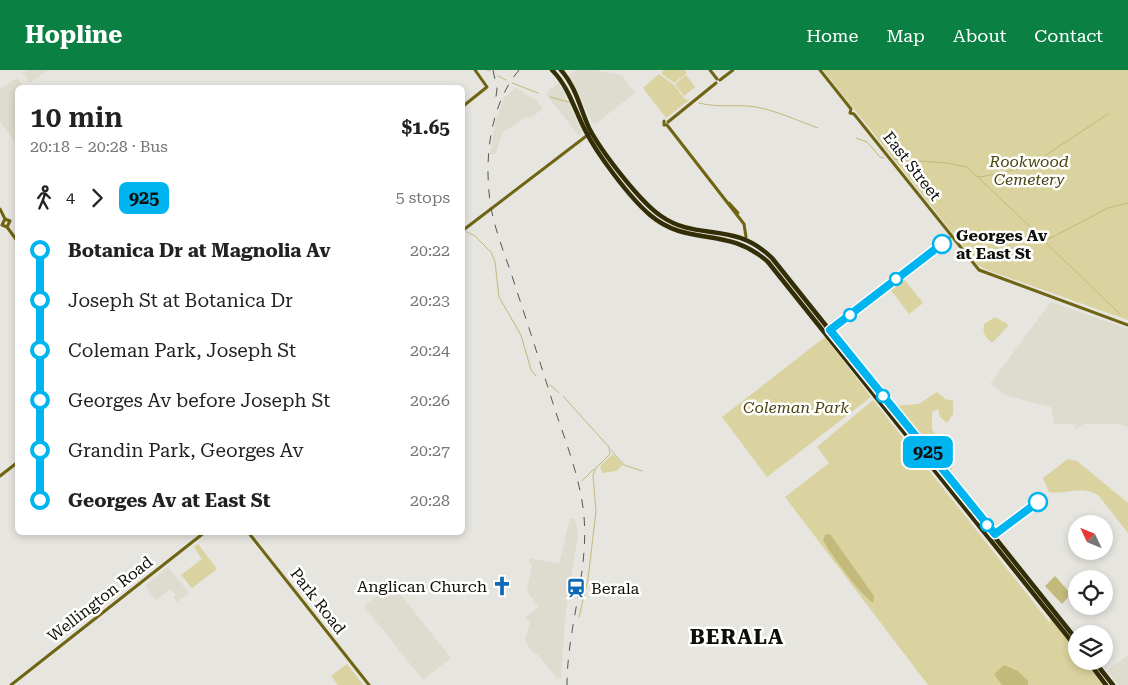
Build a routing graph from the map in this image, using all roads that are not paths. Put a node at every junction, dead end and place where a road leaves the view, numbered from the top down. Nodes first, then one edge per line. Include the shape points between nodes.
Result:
1 (475, 70) edge
2 (552, 70) edge
3 (561, 70) edge
4 (710, 70) edge
5 (733, 70) edge
6 (820, 70) edge
7 (718, 81) junction
8 (465, 105) edge
9 (590, 133) junction
10 (627, 184) junction
11 (0, 209) edge
12 (465, 229) edge
13 (950, 237) junction
14 (15, 238) edge
15 (746, 238) junction
16 (753, 250) junction
17 (1128, 325) edge
18 (828, 332) junction
19 (15, 464) edge
20 (0, 476) edge
21 (202, 535) edge
22 (250, 535) edge
23 (1068, 628) edge
24 (1068, 637) edge
25 (1095, 670) edge
26 (1101, 670) edge
27 (10, 685) edge
28 (369, 685) edge
29 (1106, 685) edge
30 (1113, 685) edge

1 - 8 main road via 486,84 485,90
2 - 9 highway via 568,90
3 - 9 highway via 574,89
4 - 7 main road
5 - 7 main road
6 - 13 main road, East Street via 855,110 854,114
7 - 15 main road via 668,124 747,226
9 - 10 highway
9 - 12 main road
10 - 15 highway via 652,209 671,222 689,229
10 - 16 highway via 646,212 668,227 690,235 730,240
11 - 14 main road via 5,219 2,225
13 - 17 main road, East Street via 981,271
13 - 18 main road
15 - 16 main road
15 - 18 highway via 772,258
16 - 18 highway via 775,270
18 - 23 highway
18 - 24 highway
19 - 20 main road
21 - 27 main road, Wellington Road
22 - 28 main road, Park Road
25 - 29 highway
26 - 30 highway

